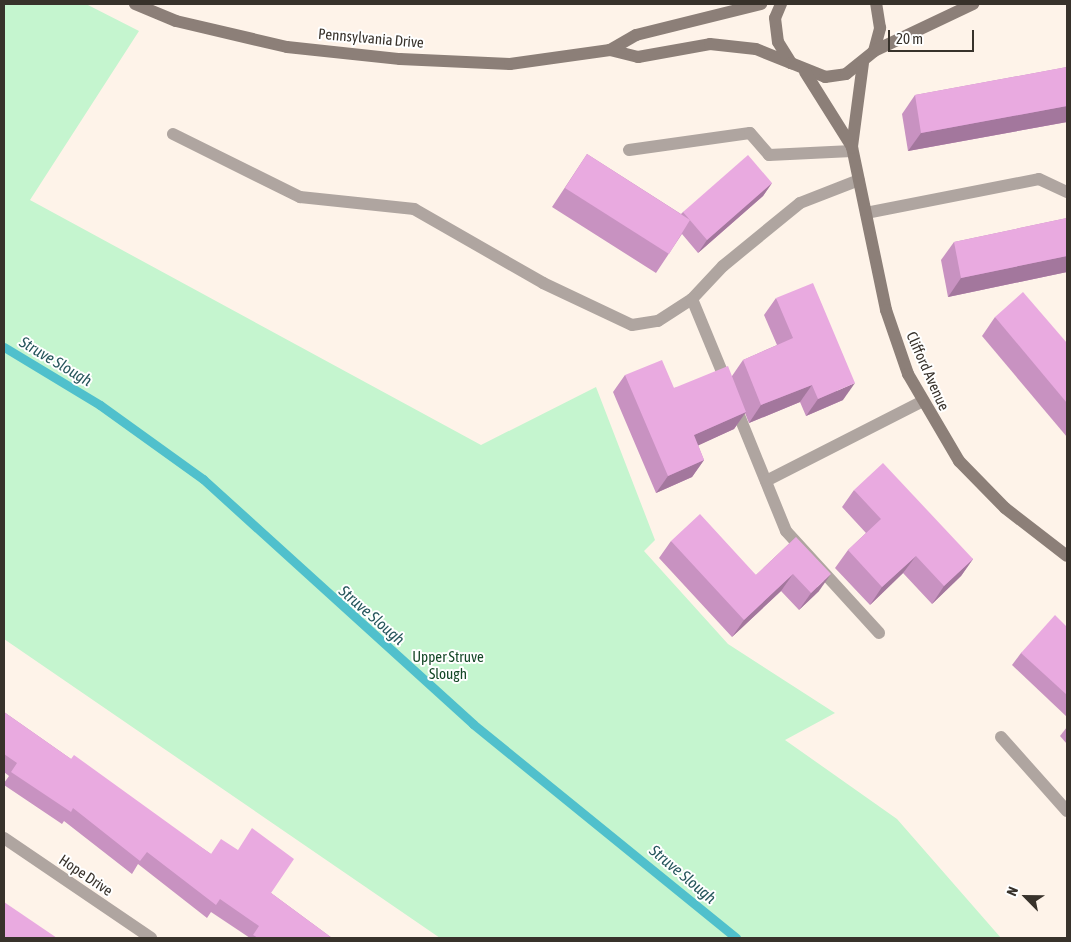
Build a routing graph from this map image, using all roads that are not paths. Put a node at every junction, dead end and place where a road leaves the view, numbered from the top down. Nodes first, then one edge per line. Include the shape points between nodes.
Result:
1 (136, 4) edge
2 (761, 4) edge
3 (781, 4) edge
4 (876, 4) edge
5 (973, 4) edge
6 (610, 50) junction
7 (874, 50) junction
8 (791, 63) junction
9 (864, 63) junction
10 (805, 72) junction
11 (173, 134) dead end
12 (852, 149) junction
13 (629, 150) dead end
14 (859, 180) junction
15 (1067, 192) edge
16 (866, 213) junction
17 (692, 298) junction
18 (921, 402) junction
19 (766, 481) junction
20 (1067, 556) edge
21 (878, 633) dead end
22 (1001, 737) dead end
23 (1067, 811) edge
24 (4, 838) edge
25 (148, 937) edge

1 - 6 street, Pennsylvania Drive via 176,21 287,46 400,59 510,64
2 - 6 street, Pennsylvania Drive via 636,35
3 - 8 street via 775,18 778,42
4 - 7 street via 880,28
5 - 7 street
6 - 8 street, Pennsylvania Drive via 638,56 710,44 756,50
7 - 9 street
8 - 10 street
9 - 10 street via 846,74 825,77
9 - 12 street, Clifford Avenue
10 - 12 street, Clifford Avenue
11 - 17 street via 300,197 414,208 615,320 632,325 658,321
12 - 13 street via 769,155 750,133
12 - 14 street, Clifford Avenue
14 - 16 street, Clifford Avenue
14 - 17 street via 800,203 722,266
15 - 16 street via 1039,179
16 - 18 street, Clifford Avenue via 891,327
17 - 19 street
18 - 19 street
18 - 20 street, Clifford Avenue via 959,461 982,486
19 - 21 street via 786,531
22 - 23 street
24 - 25 street, Hope Drive

